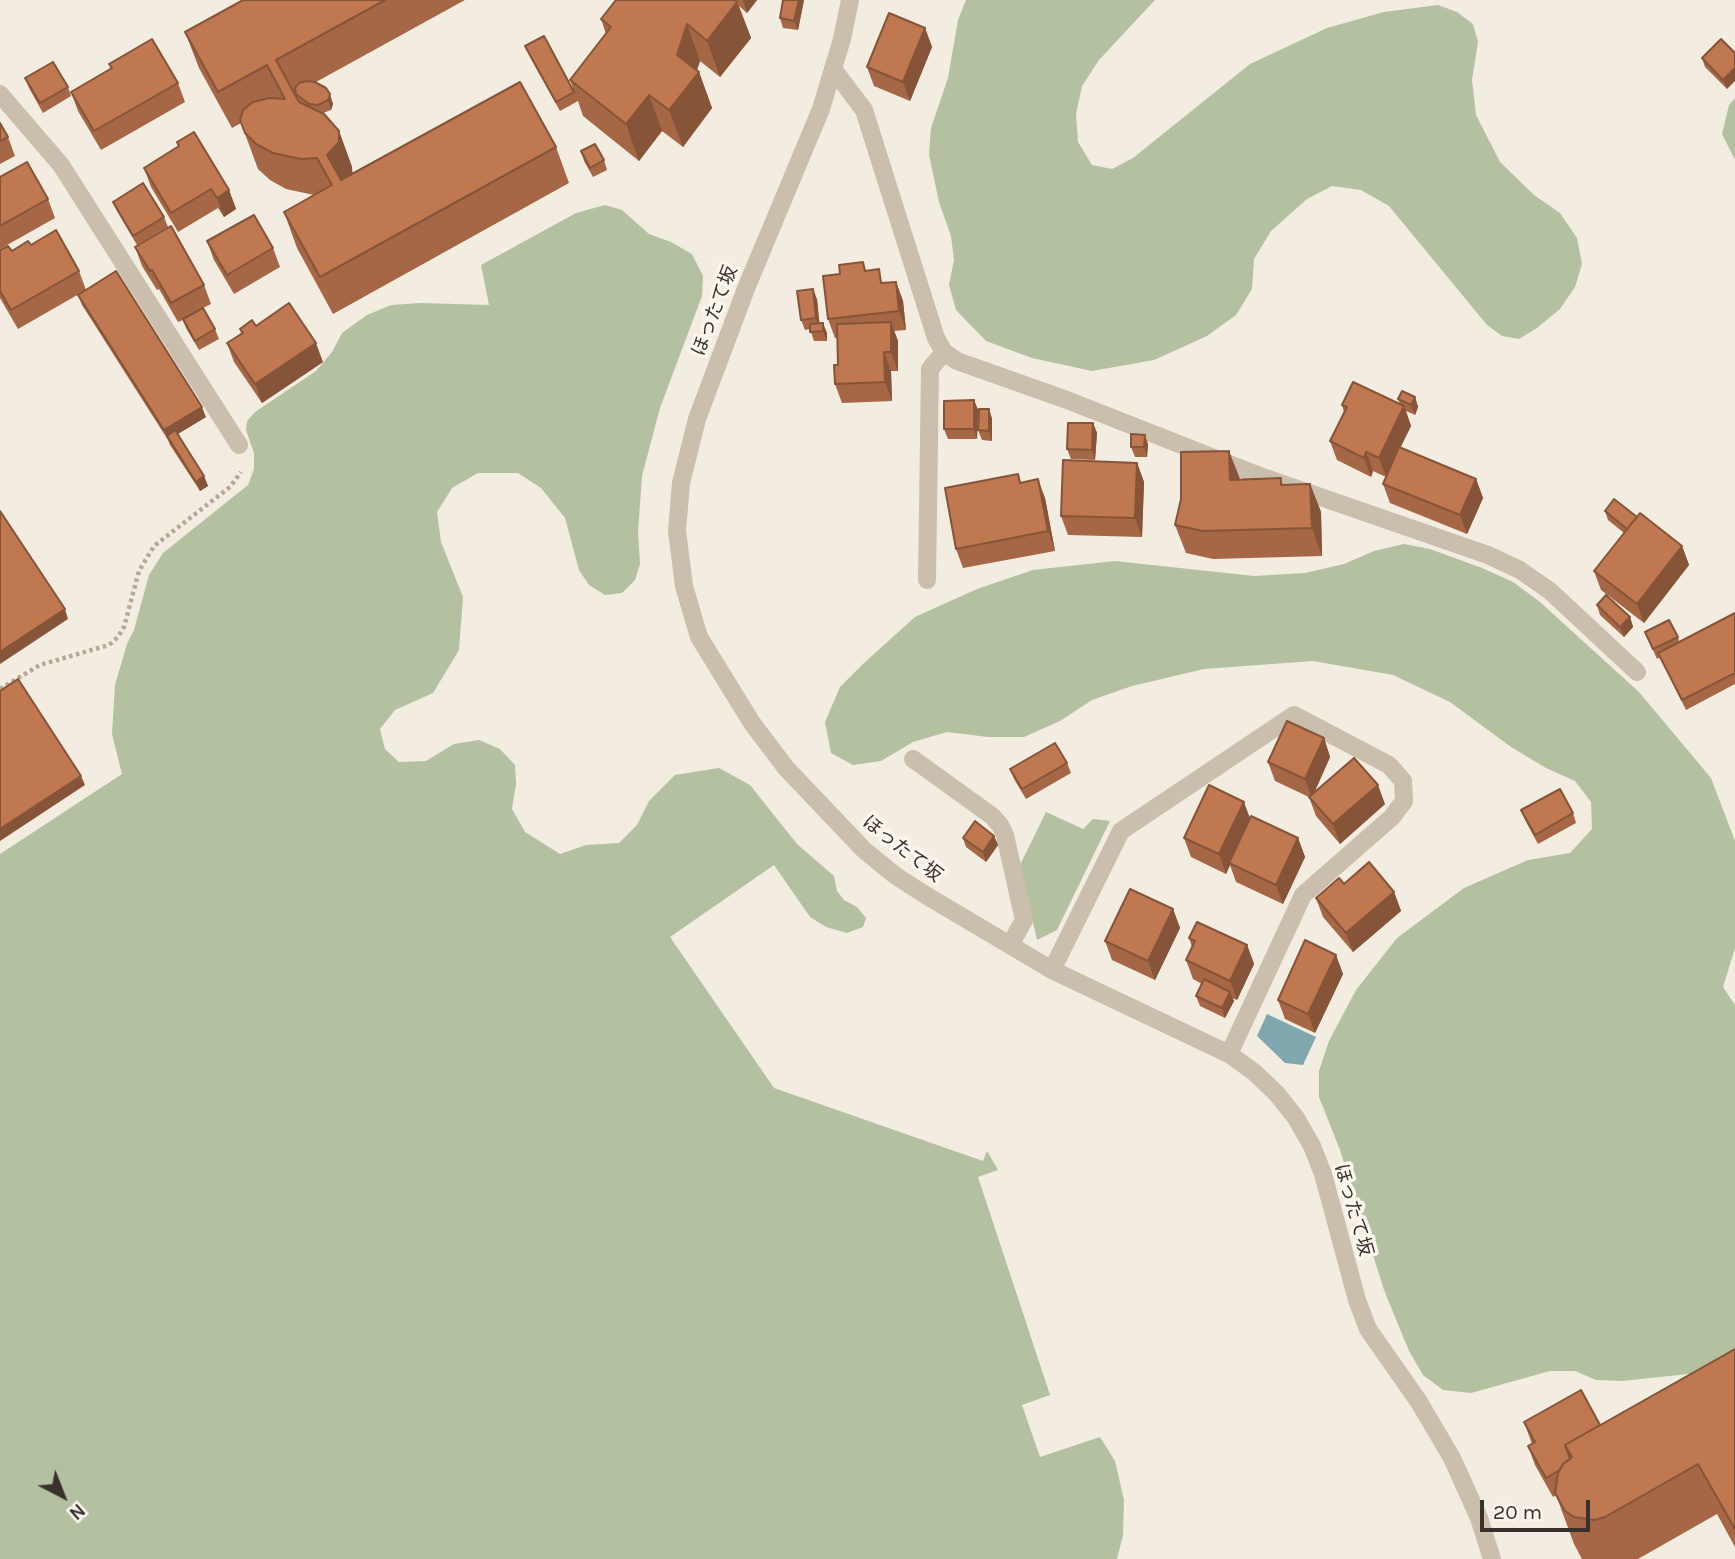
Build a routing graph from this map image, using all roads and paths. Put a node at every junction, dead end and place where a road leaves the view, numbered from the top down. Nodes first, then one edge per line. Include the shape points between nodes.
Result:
1 (850, 0) edge
2 (833, 69) junction
3 (0, 94) edge
4 (944, 352) junction
5 (239, 445) joint
6 (928, 580) dead end
7 (1637, 671) dead end
8 (0, 689) edge
9 (912, 759) dead end
10 (1010, 945) junction
11 (1052, 970) junction
12 (1229, 1054) junction
13 (1492, 1559) edge

1 - 2 street, ほったて坂
2 - 4 street via 864,110
2 - 10 street, ほったて坂 via 697,419 681,482 677,531 684,586 699,637 744,712 786,768 864,850 927,896
3 - 5 street via 61,165
4 - 6 street via 930,369
4 - 7 street via 957,361 1260,476 1488,555 1549,591
5 - 8 path via 243,456 239,479 165,536 145,558 118,637 98,650 40,665
9 - 10 street via 1000,825 1024,920
10 - 11 street, ほったて坂
11 - 12 street, ほったて坂
11 - 12 street via 1121,831 1294,715 1389,765 1403,781 1404,801 1392,817 1303,895
12 - 13 street, ほったて坂 via 1277,1094 1312,1146 1368,1329 1436,1430 1466,1488

